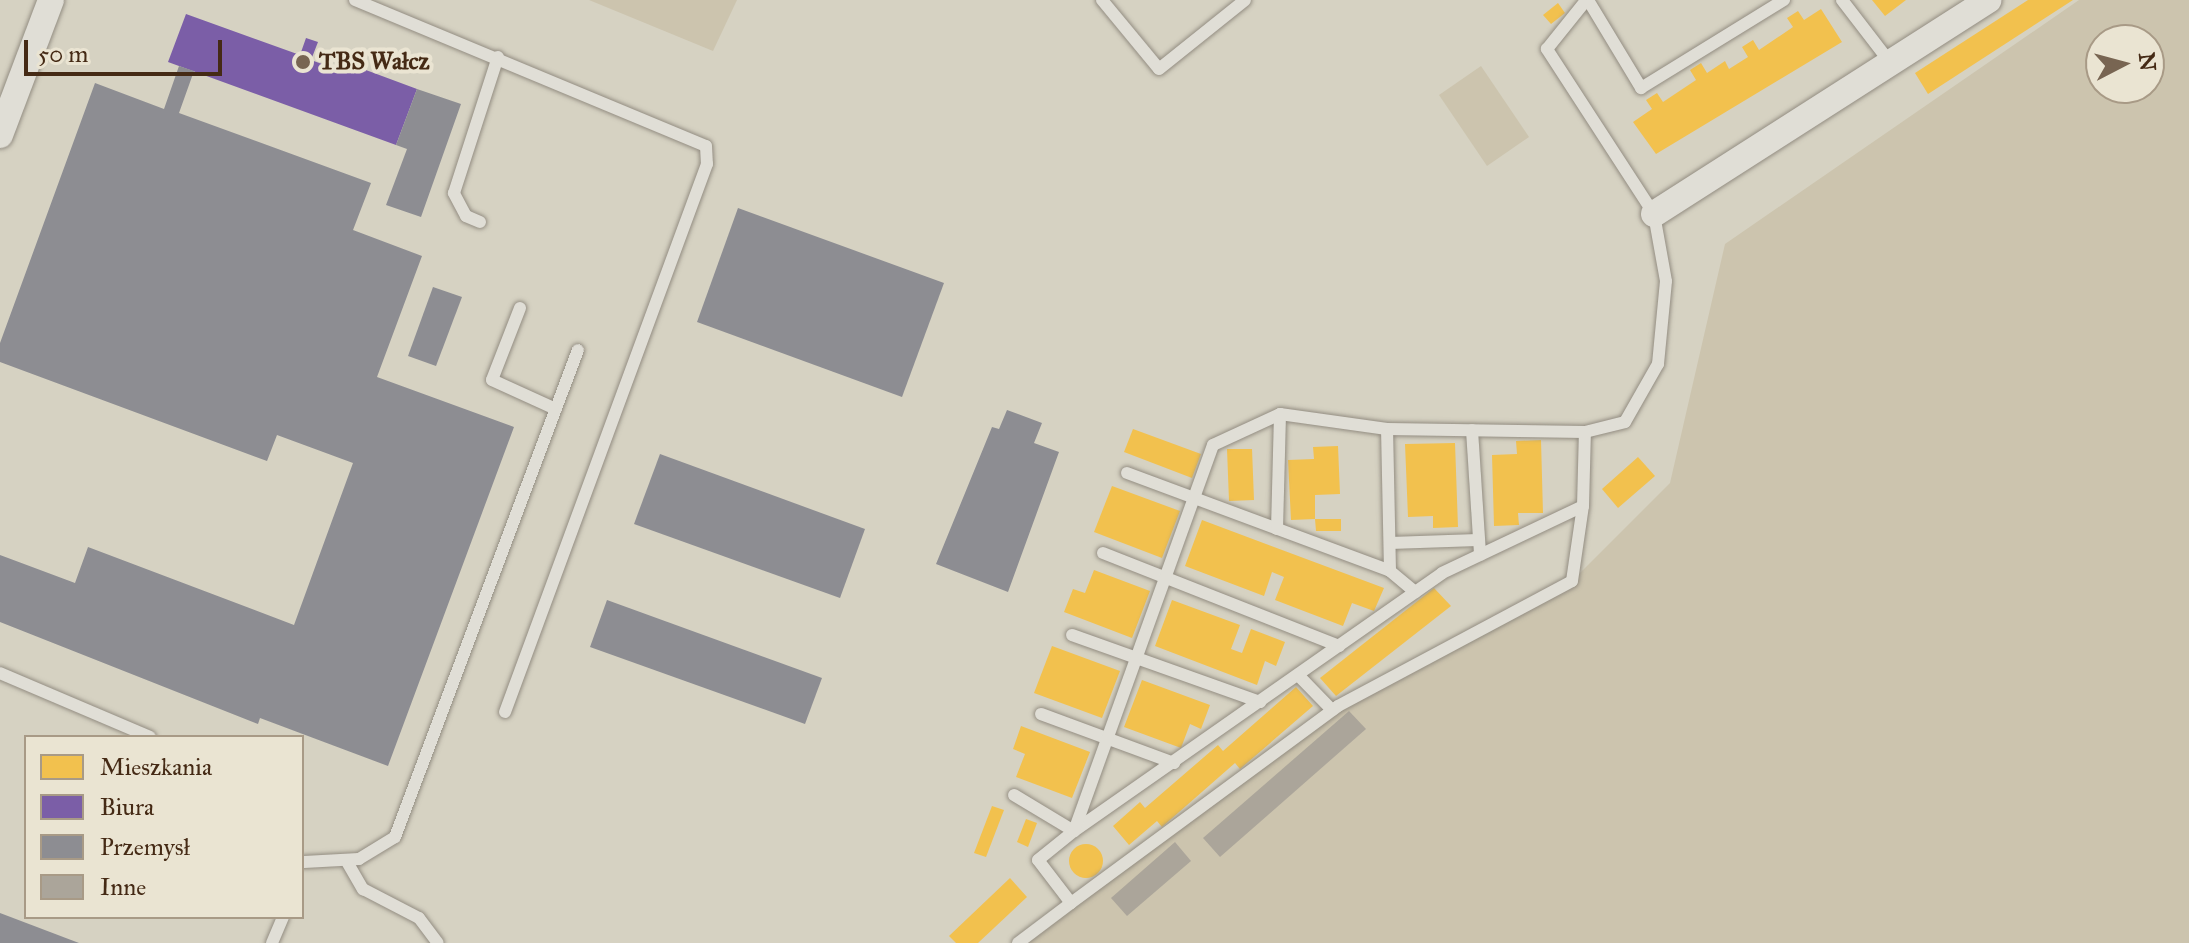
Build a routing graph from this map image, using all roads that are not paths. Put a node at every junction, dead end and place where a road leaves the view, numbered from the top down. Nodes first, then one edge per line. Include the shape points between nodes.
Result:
1 (51, 0) edge
2 (355, 0) edge
3 (1102, 0) edge
4 (1245, 0) edge
5 (1784, 0) edge
6 (1842, 0) edge
7 (1988, 0) edge
8 (1586, 2) edge
9 (498, 57) junction
10 (1889, 61) junction
11 (0, 135) edge
12 (1654, 214) junction
13 (480, 222) dead end
14 (520, 308) dead end
15 (578, 350) dead end
16 (556, 409) junction
17 (1280, 414) junction
18 (1387, 429) junction
19 (1472, 430) junction
20 (1585, 432) junction
21 (1127, 473) dead end
22 (1194, 498) junction
23 (1583, 506) junction
24 (1277, 529) junction
25 (1478, 540) junction
26 (1390, 543) junction
27 (1103, 553) dead end
28 (1480, 555) junction
29 (1390, 571) junction
30 (1165, 578) junction
31 (1415, 592) junction
32 (1072, 635) dead end
33 (1339, 646) junction
34 (1136, 658) junction
35 (0, 673) edge
36 (1298, 675) junction
37 (1260, 702) junction
38 (1332, 710) junction
39 (505, 712) dead end
40 (1041, 714) dead end
41 (145, 735) edge
42 (1107, 738) junction
43 (1174, 763) junction
44 (1014, 795) dead end
45 (1074, 831) junction
46 (346, 860) junction
47 (304, 863) edge
48 (1071, 903) junction
49 (282, 919) edge
50 (272, 943) edge
51 (438, 943) edge
52 (1018, 943) edge

1 - 11 street
2 - 9 lane
3 - 4 lane via 1159,69
5 - 8 lane via 1641,88
6 - 10 lane
7 - 10 street
8 - 12 lane via 1547,49
9 - 13 lane via 454,193 466,216
9 - 39 lane via 697,136 707,164
10 - 12 street
12 - 20 lane via 1666,281 1658,364 1625,422
14 - 16 lane via 492,380
15 - 16 lane
16 - 46 lane via 395,837
17 - 18 lane
17 - 22 lane via 1213,445
17 - 24 lane
18 - 19 lane
18 - 26 lane
19 - 20 lane
19 - 25 lane
20 - 23 lane
21 - 22 lane
22 - 24 lane
22 - 30 lane
23 - 28 lane
23 - 38 lane via 1572,581
24 - 29 lane
25 - 26 lane
25 - 28 lane
26 - 29 lane
27 - 30 lane
28 - 31 lane
29 - 31 lane
30 - 33 lane
30 - 34 lane
31 - 33 lane
32 - 34 lane
33 - 36 lane
34 - 37 lane
34 - 42 lane
35 - 41 lane
36 - 37 lane
36 - 38 lane
37 - 43 lane
38 - 48 lane
40 - 42 lane
42 - 43 lane
42 - 45 lane
43 - 45 lane
44 - 45 lane
45 - 48 lane via 1038,860
46 - 47 lane
46 - 51 lane via 363,889 419,918
48 - 52 lane
49 - 50 lane

